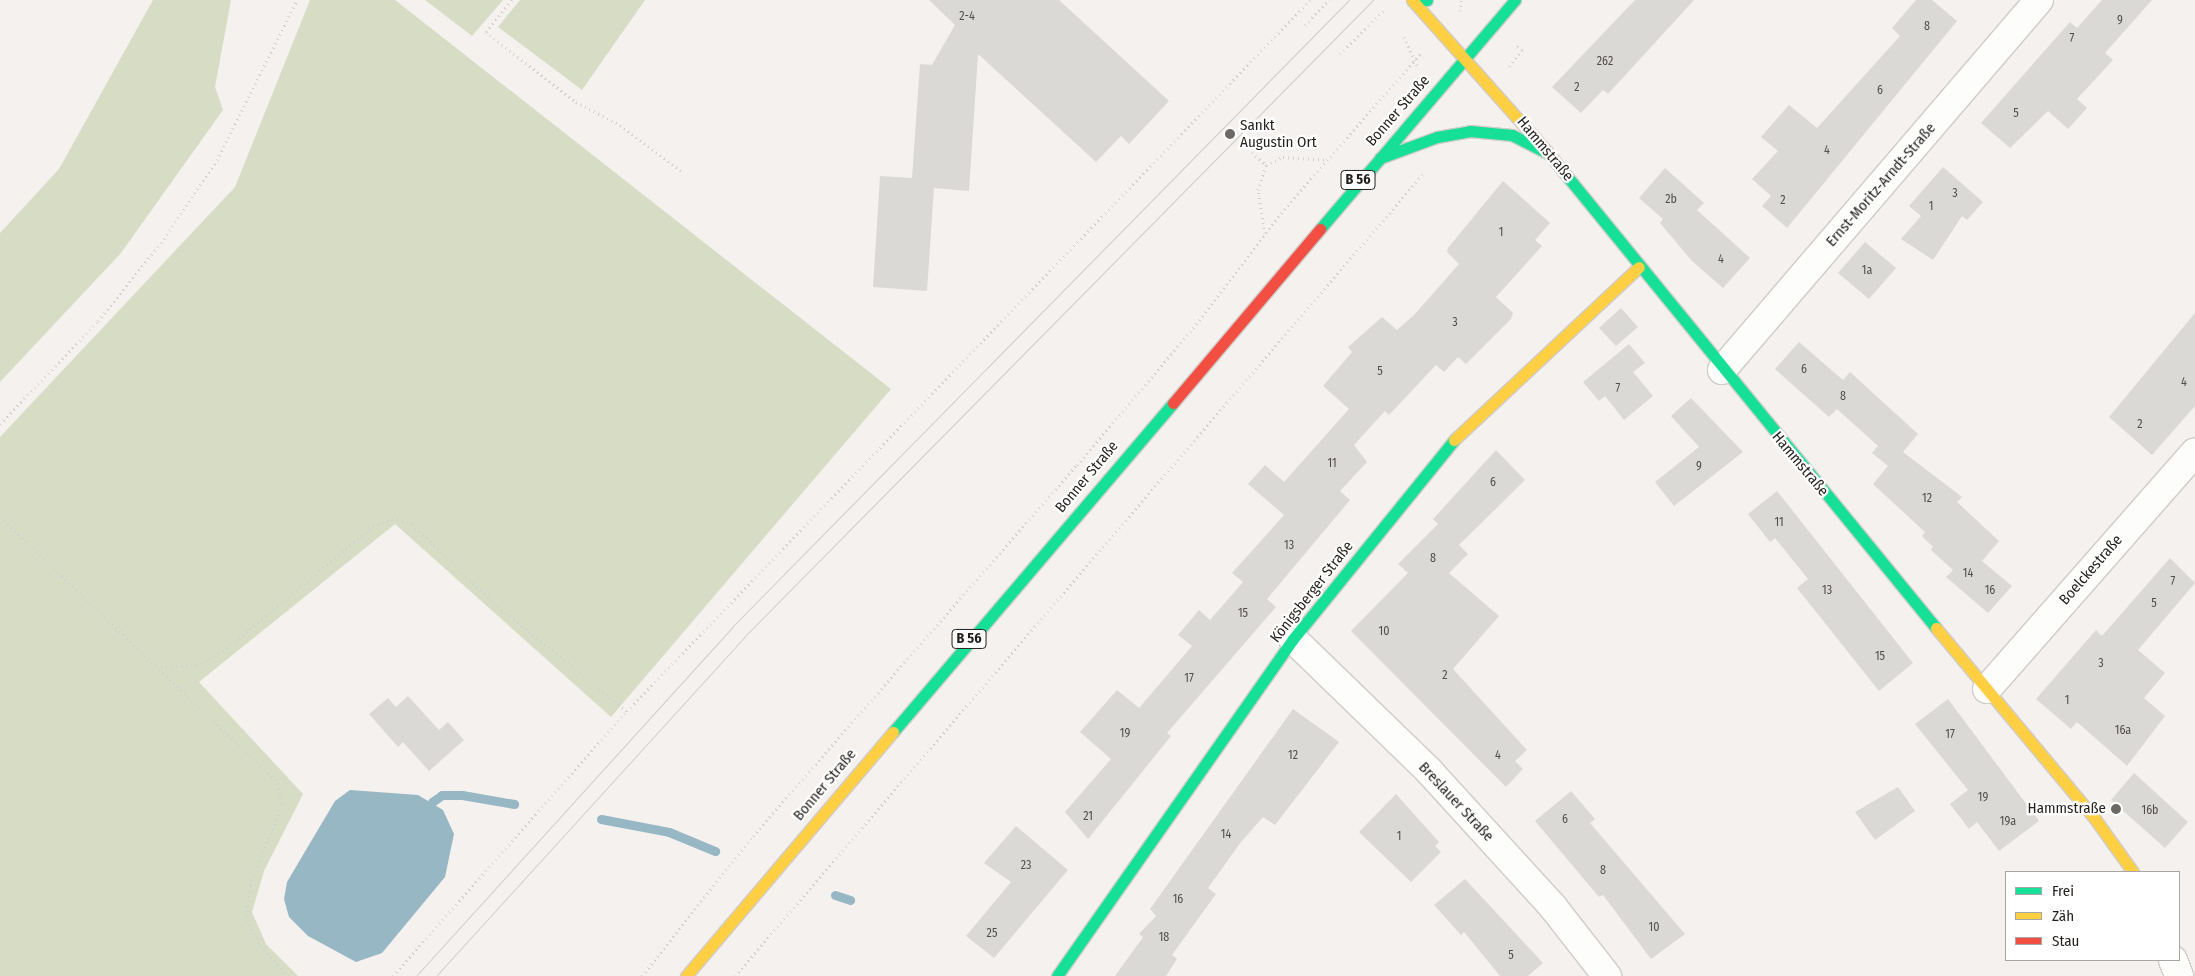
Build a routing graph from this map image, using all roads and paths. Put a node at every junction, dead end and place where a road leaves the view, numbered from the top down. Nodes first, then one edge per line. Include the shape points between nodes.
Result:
1 (297, 0) edge
2 (512, 0) edge
3 (1310, 0) edge
4 (1330, 0) edge
5 (1427, 0) edge
6 (1461, 0) edge
7 (1514, 0) edge
8 (2040, 0) edge
9 (1412, 1) edge
10 (1385, 9) dead end
11 (1461, 10) dead end
12 (1305, 25) dead end
13 (1340, 54) dead end
14 (1466, 57) junction
15 (1412, 62) dead end
16 (1252, 152) dead end
17 (1550, 154) junction
18 (1376, 159) junction
19 (1326, 160) junction
20 (1266, 165) junction
21 (1427, 169) dead end
22 (683, 172) dead end
23 (1265, 234) junction
24 (1640, 267) junction
25 (1722, 370) junction
26 (0, 424) edge
27 (2195, 452) edge
28 (0, 518) edge
29 (1293, 639) junction
30 (161, 667) junction
31 (1987, 689) junction
32 (627, 712) junction
33 (2131, 871) edge
34 (2173, 961) edge
35 (288, 976) edge
36 (393, 976) edge
37 (642, 976) edge
38 (686, 976) edge
39 (735, 976) edge
40 (1057, 976) edge
41 (1607, 976) edge
42 (2179, 976) edge

1 - 26 path via 217,160 161,243 98,321
2 - 22 path via 486,32 576,102 620,125
3 - 32 path
4 - 12 path
5 - 9 street
6 - 11 path
7 - 14 street, Bonner Straße / B 56
8 - 25 street, Ernst-Moritz-Arndt-Straße
9 - 14 street, Hammstraße
10 - 13 path
14 - 17 street, Hammstraße
14 - 18 street, Bonner Straße / B 56
15 - 19 path
16 - 20 path
17 - 18 street via 1512,135 1470,131 1437,137
17 - 24 street, Hammstraße
18 - 38 street, Bonner Straße / B 56
19 - 20 path via 1283,157
19 - 23 path
20 - 23 path via 1258,190
21 - 39 path
23 - 37 path via 1174,349 753,836
24 - 25 street, Hammstraße
24 - 29 street, Königsberger Straße via 1443,450
25 - 31 street, Hammstraße
27 - 31 street, Boelckestraße
28 - 30 path
29 - 40 street, Königsberger Straße
29 - 41 street, Breslauer Straße via 1429,771 1553,907
30 - 32 path via 201,664 227,648 374,526 392,519 412,524 494,603
30 - 35 path via 278,783 282,805 250,886 247,920 260,946
31 - 33 street, Hammstraße via 2094,818
32 - 36 path
34 - 42 street

